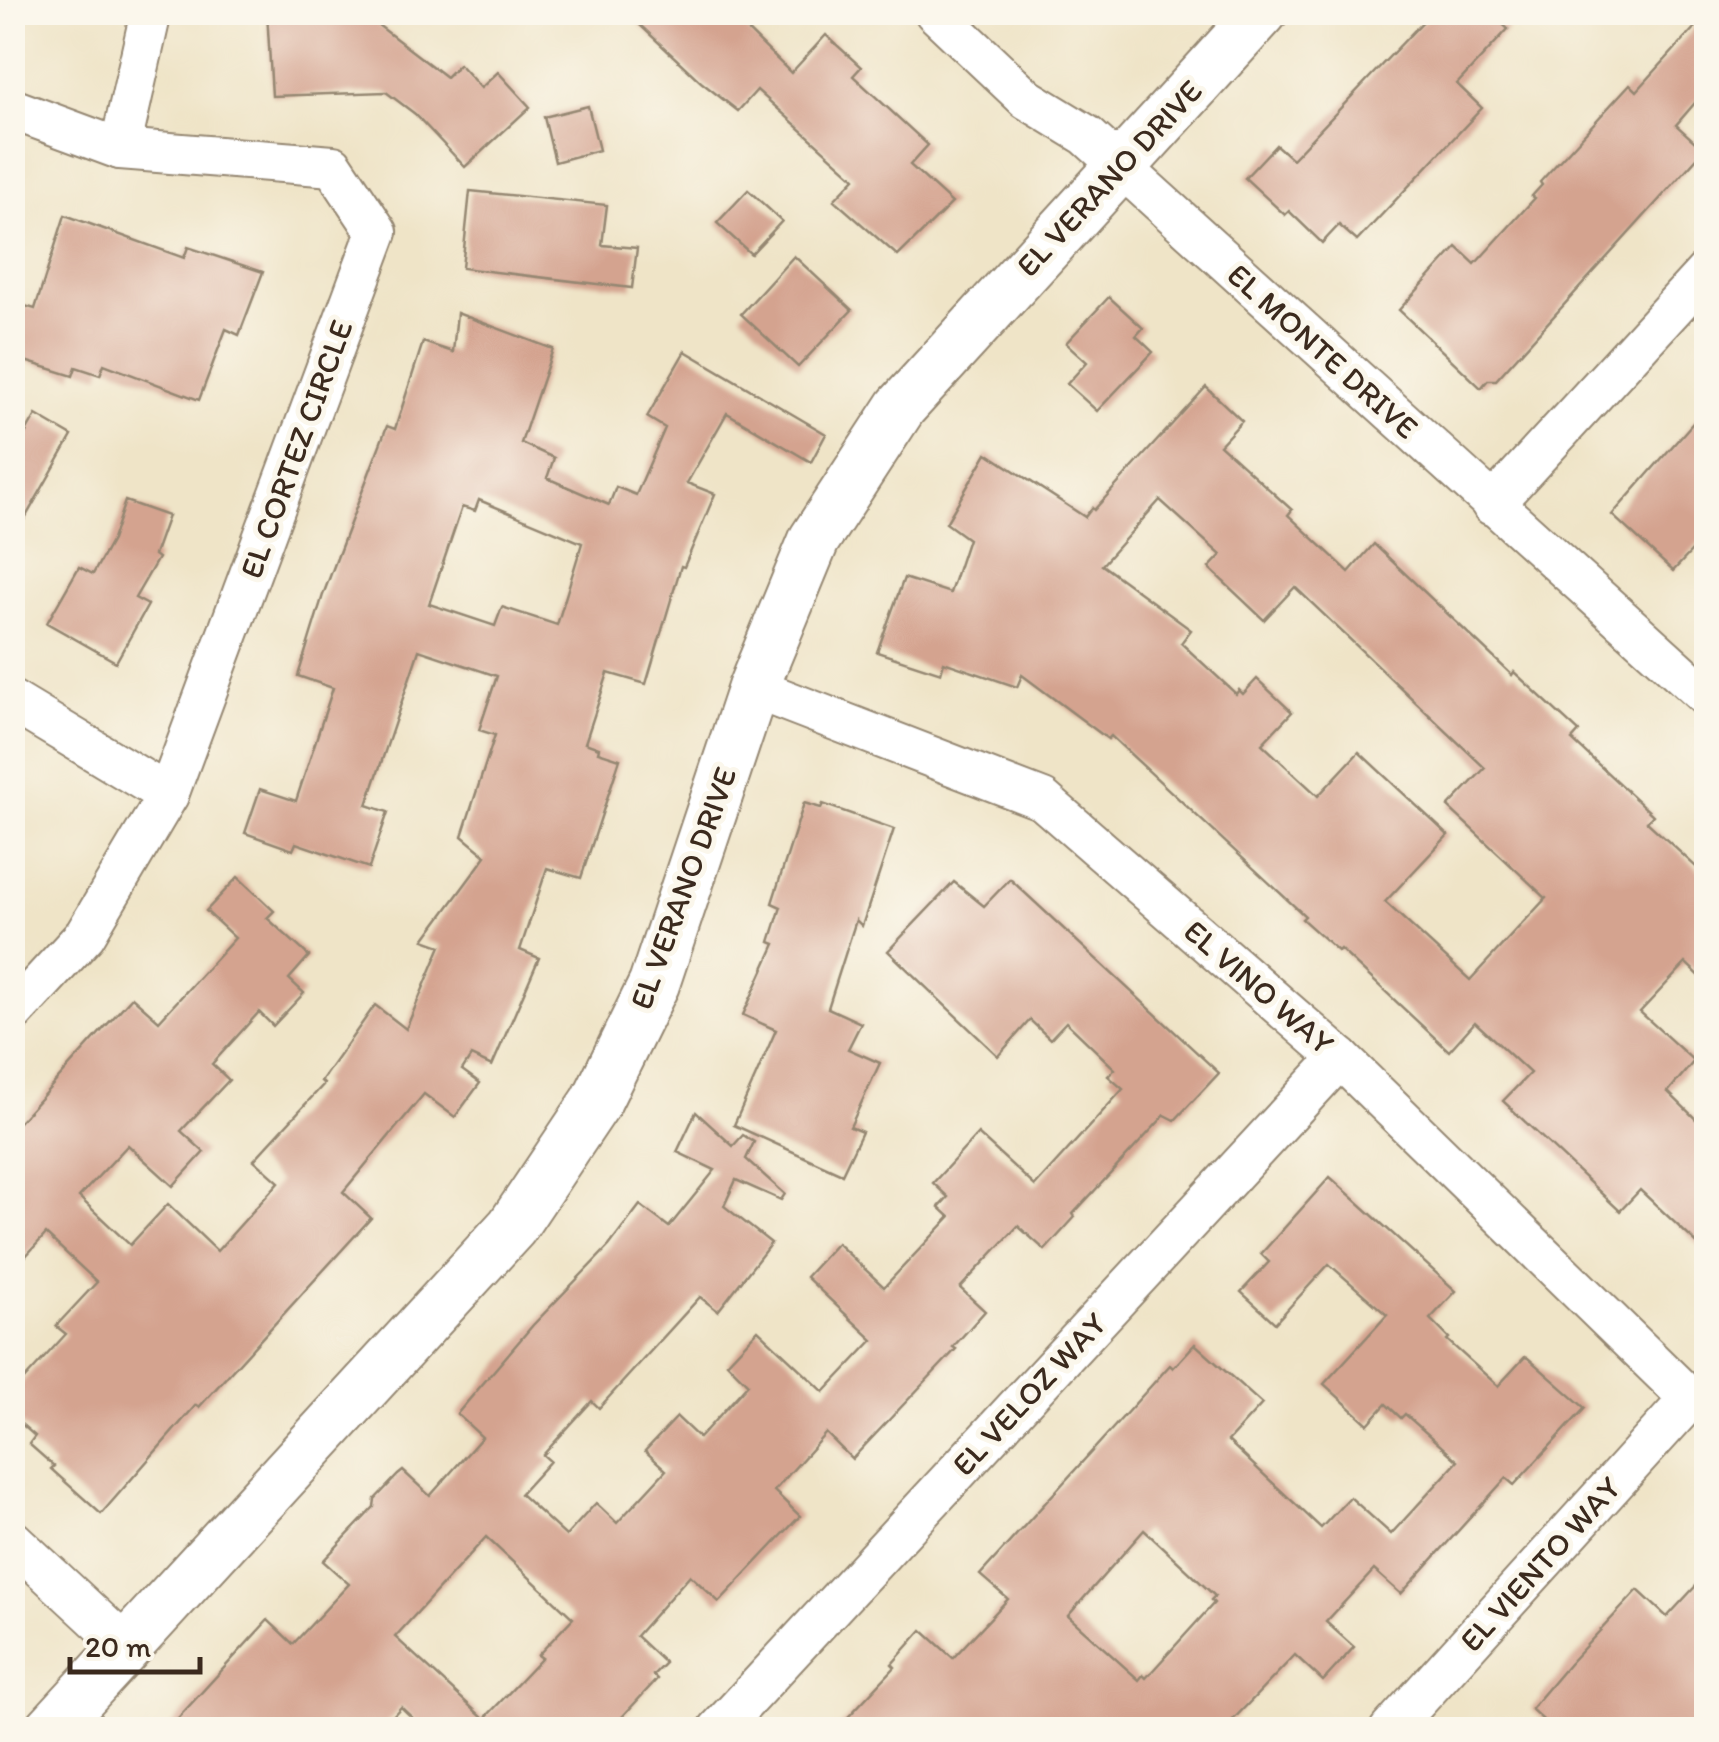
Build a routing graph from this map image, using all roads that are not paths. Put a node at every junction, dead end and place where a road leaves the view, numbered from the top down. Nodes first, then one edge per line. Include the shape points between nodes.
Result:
1 (151, 12) edge
2 (935, 12) edge
3 (1262, 12) edge
4 (12, 110) edge
5 (120, 149) junction
6 (1120, 166) junction
7 (1706, 272) edge
8 (1492, 505) junction
9 (753, 688) junction
10 (1706, 696) edge
11 (12, 700) edge
12 (168, 795) junction
13 (12, 1014) edge
14 (1340, 1058) junction
15 (1690, 1399) joint
16 (12, 1540) edge
17 (127, 1647) junction
18 (50, 1730) edge
19 (718, 1730) edge
20 (1390, 1730) edge

1 - 5 street
2 - 6 street, EL MONTE DRIVE via 1027,98
3 - 6 street, EL VERANO DRIVE
4 - 5 street, EL CORTEZ CIRCLE
5 - 12 street, EL CORTEZ CIRCLE via 333,166 377,232
6 - 8 street, EL MONTE DRIVE
6 - 9 street, EL VERANO DRIVE via 901,406 814,540
7 - 8 street
8 - 10 street, EL MONTE DRIVE
9 - 14 street, EL VINO WAY via 1043,800
9 - 17 street, EL VERANO DRIVE via 654,984 596,1102 512,1226
11 - 12 street
12 - 13 street, EL CORTEZ CIRCLE via 85,935
14 - 15 street, EL VINO WAY
14 - 19 street, EL VELOZ WAY
15 - 20 street, EL VIENTO WAY
16 - 17 street
17 - 18 street, EL VERANO DRIVE

